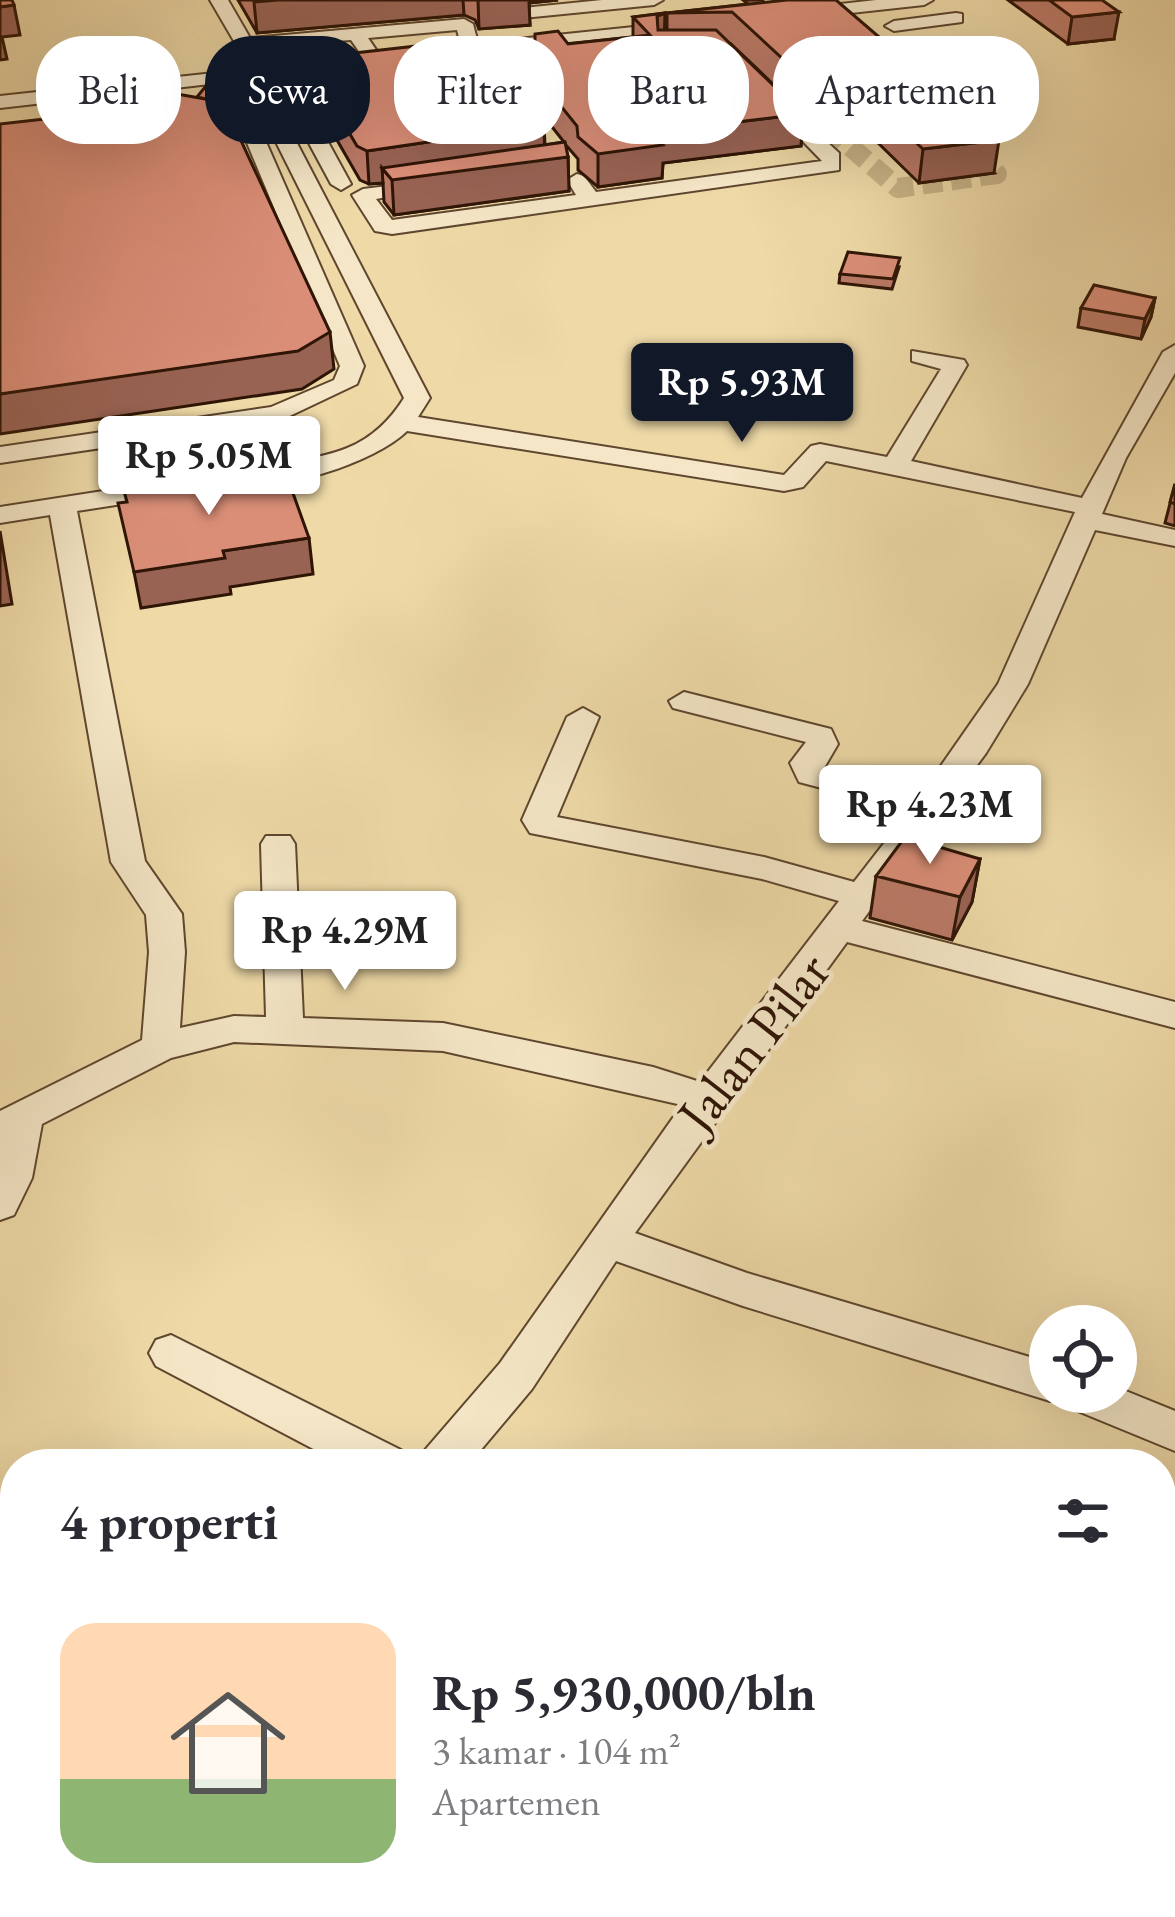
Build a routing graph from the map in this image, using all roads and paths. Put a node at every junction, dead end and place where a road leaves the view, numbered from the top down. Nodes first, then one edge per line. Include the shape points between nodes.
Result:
1 (219, 0) edge
2 (454, 0) edge
3 (475, 0) edge
4 (654, 0) edge
5 (924, 0) edge
6 (826, 12) edge
7 (778, 16) edge
8 (956, 18) dead end
9 (714, 23) edge
10 (464, 24) junction
11 (885, 27) dead end
12 (356, 34) junction
13 (466, 36) edge
14 (564, 40) edge
15 (392, 63) joint
16 (370, 67) edge
17 (755, 82) edge
18 (36, 98) edge
19 (0, 102) edge
20 (181, 119) edge
21 (288, 144) edge
22 (319, 144) edge
23 (572, 174) edge
24 (449, 181) edge
25 (341, 184) dead end
26 (590, 200) junction
27 (1175, 352) edge
28 (921, 356) dead end
29 (402, 422) junction
30 (0, 455) edge
31 (895, 466) junction
32 (62, 506) junction
33 (1086, 513) junction
34 (0, 515) edge
35 (1175, 538) edge
36 (684, 701) dead end
37 (583, 717) dead end
38 (928, 805) junction
39 (278, 844) dead end
40 (860, 895) junction
41 (842, 928) junction
42 (1175, 1015) edge
43 (284, 1028) junction
44 (160, 1047) junction
45 (707, 1099) junction
46 (12, 1122) edge
47 (0, 1204) edge
48 (609, 1241) junction
49 (171, 1353) dead end
50 (1029, 1376) edge
51 (1131, 1413) edge
52 (1175, 1431) edge
53 (356, 1449) edge
54 (453, 1449) edge

1 - 12 street via 244,44
2 - 10 street
3 - 4 street via 485,12 504,15
5 - 6 street
6 - 7 street
8 - 11 street
9 - 14 street
10 - 12 street
10 - 13 street
12 - 15 street
15 - 16 street
17 - 26 street via 832,157 832,166
18 - 19 street
20 - 30 street via 221,119 253,134 352,366 345,384 277,414
21 - 29 street via 416,388
22 - 25 street
23 - 26 street
24 - 26 street via 363,195 392,227
27 - 33 street, Jalan Pilar
28 - 31 street via 955,364
29 - 31 street via 784,483 820,452
29 - 32 street via 351,460
31 - 33 street
32 - 34 street
32 - 44 street via 128,862 164,914
33 - 35 street
33 - 38 street, Jalan Pilar via 1013,684
36 - 38 street via 820,736 806,763 810,775
37 - 40 street via 542,825
38 - 40 street, Jalan Pilar
39 - 43 street
40 - 41 street, Jalan Pilar
41 - 42 street
41 - 45 street, Jalan Pilar
43 - 44 street via 197,1034
43 - 45 street via 443,1036
44 - 46 street
45 - 48 street, Jalan Pilar
46 - 47 street via 12,1178
48 - 50 street
48 - 54 street, Jalan Pilar via 516,1376
49 - 53 street
51 - 52 street

